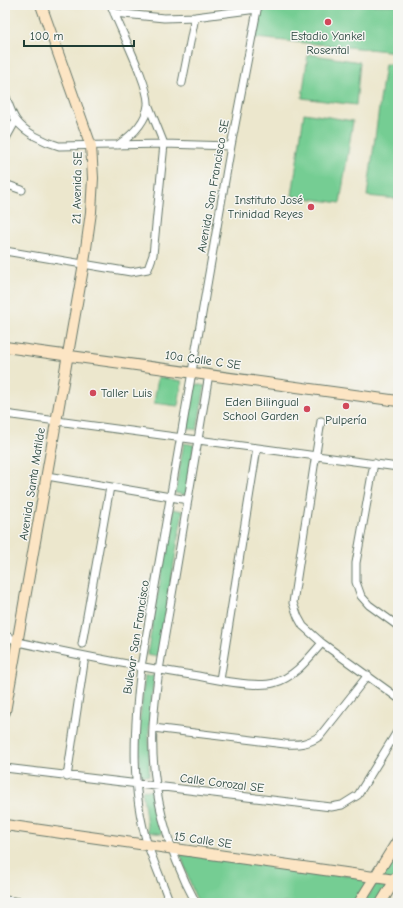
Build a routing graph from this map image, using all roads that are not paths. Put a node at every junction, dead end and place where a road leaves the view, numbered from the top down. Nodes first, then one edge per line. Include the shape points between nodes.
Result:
1 (41, 5) edge
2 (111, 5) edge
3 (258, 7) edge
4 (114, 13) junction
5 (195, 17) junction
6 (182, 83) dead end
7 (5, 94) edge
8 (148, 104) junction
9 (16, 120) junction
10 (5, 140) edge
11 (164, 144) junction
12 (117, 145) junction
13 (91, 146) junction
14 (231, 146) junction
15 (5, 184) edge
16 (22, 190) dead end
17 (5, 251) edge
18 (84, 263) junction
19 (5, 347) edge
20 (68, 355) junction
21 (192, 371) junction
22 (209, 374) junction
23 (398, 401) edge
24 (5, 414) edge
25 (56, 421) junction
26 (321, 421) dead end
27 (181, 438) junction
28 (198, 440) junction
29 (257, 448) junction
30 (315, 456) junction
31 (374, 464) junction
32 (398, 467) edge
33 (47, 476) junction
34 (110, 487) junction
35 (171, 498) junction
36 (188, 500) junction
37 (398, 626) edge
38 (5, 635) edge
39 (18, 642) junction
40 (322, 643) junction
41 (82, 644) dead end
42 (85, 656) junction
43 (141, 667) junction
44 (160, 670) junction
45 (368, 675) junction
46 (220, 680) junction
47 (398, 698) edge
48 (5, 712) edge
49 (153, 728) junction
50 (398, 730) edge
51 (5, 768) edge
52 (67, 777) junction
53 (137, 785) junction
54 (156, 786) junction
55 (5, 825) edge
56 (398, 840) edge
57 (148, 845) junction
58 (171, 848) junction
59 (373, 877) junction
60 (397, 878) edge
61 (5, 900) edge
62 (29, 903) edge
63 (170, 903) edge
64 (196, 903) edge
65 (359, 903) edge
66 (381, 903) edge

1 - 13 street, 21 Avenida SE
2 - 4 street
3 - 5 street
3 - 14 street, Avenida San Francisco SE
4 - 5 street via 164,18
4 - 8 street via 145,88
5 - 6 street
7 - 9 street
8 - 11 street
8 - 12 street via 137,129
9 - 10 street
9 - 13 street via 34,135 59,146
11 - 12 street
11 - 14 street
11 - 18 street via 153,255 148,269 131,272
12 - 13 street
13 - 18 street, 21 Avenida SE via 91,212
14 - 21 street, Avenida San Francisco SE
15 - 16 street
17 - 18 street
18 - 20 street, 21 Avenida SE
19 - 20 street, 10a Calle C SE
20 - 21 street, 10a Calle C SE
20 - 25 street, Avenida Santa Matilde
21 - 22 street, 10a Calle C SE
21 - 27 street, Bulevar San Francisco
22 - 23 street, 10a Calle C SE
22 - 28 street
24 - 25 street
25 - 27 street
25 - 33 street, Avenida Santa Matilde
26 - 30 street
27 - 28 street
27 - 35 street, Bulevar San Francisco
28 - 29 street
28 - 36 street
29 - 30 street
29 - 46 street
30 - 31 street
30 - 40 street via 293,603 303,626
31 - 32 street
31 - 37 street via 356,563 356,582 361,596 369,606
33 - 34 street
33 - 39 street, Avenida Santa Matilde
34 - 35 street
34 - 41 street
35 - 36 street
35 - 43 street, Bulevar San Francisco
36 - 44 street
38 - 39 street
39 - 42 street
39 - 48 street, Avenida Santa Matilde
40 - 45 street
40 - 46 street via 287,678 272,683
42 - 43 street
42 - 52 street
43 - 44 street
43 - 53 street, Bulevar San Francisco via 136,706
44 - 46 street
44 - 49 street
45 - 47 street
45 - 49 street via 320,736 310,743 285,744
49 - 54 street
50 - 54 street, Calle Corozal SE via 358,795 342,805 330,807
51 - 52 street, Calle Corozal SE
52 - 53 street, Calle Corozal SE
53 - 54 street, Calle Corozal SE
53 - 57 street, Bulevar San Francisco
54 - 58 street
55 - 57 street, 15 Calle SE
56 - 59 street
57 - 58 street, 15 Calle SE
57 - 63 street, Bulevar San Francisco
58 - 59 street, 15 Calle SE
58 - 64 street
59 - 60 street, 15 Calle SE
59 - 65 street
60 - 66 street
61 - 62 street

